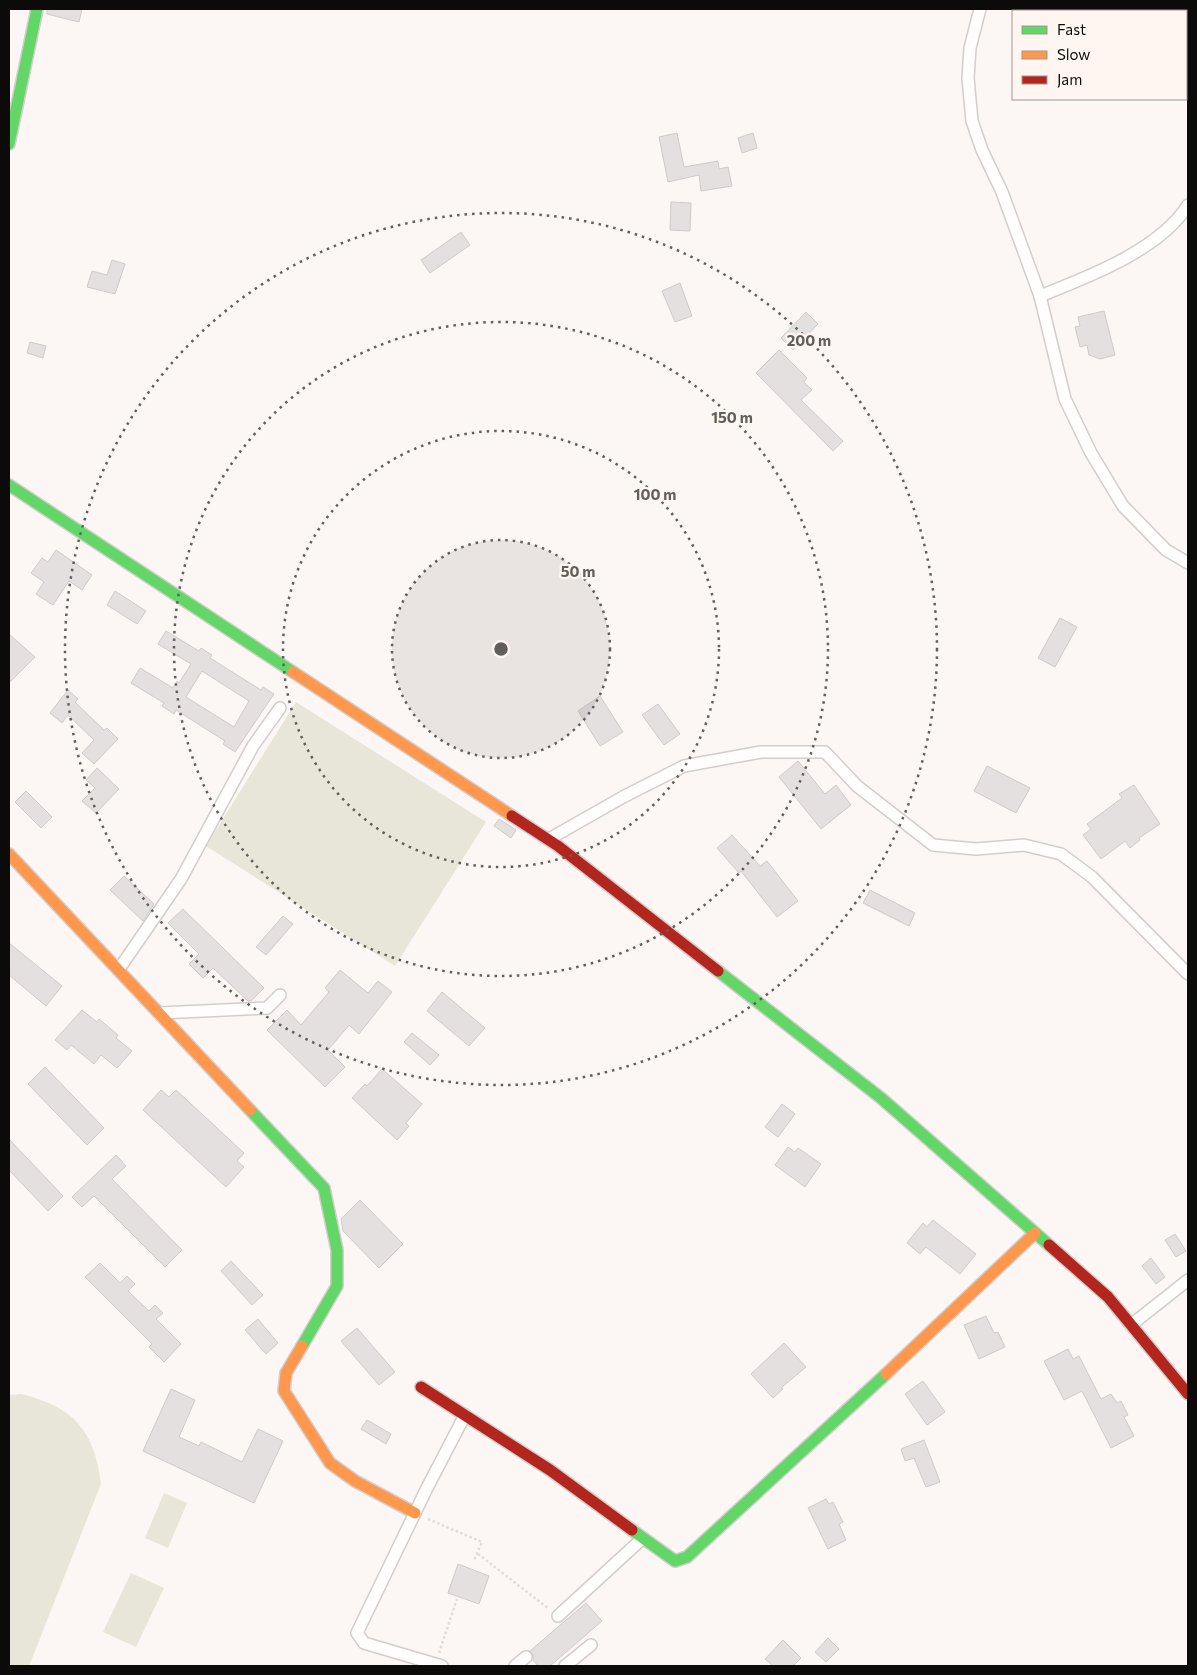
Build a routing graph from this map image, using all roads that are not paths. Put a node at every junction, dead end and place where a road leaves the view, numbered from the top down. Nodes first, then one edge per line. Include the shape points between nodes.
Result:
1 (37, 9) edge
2 (980, 9) edge
3 (9, 144) edge
4 (1188, 205) edge
5 (1040, 296) junction
6 (9, 486) edge
7 (1188, 564) edge
8 (280, 708) dead end
9 (549, 839) junction
10 (9, 854) edge
11 (119, 968) junction
12 (1188, 974) edge
13 (280, 994) dead end
14 (160, 1013) junction
15 (1035, 1234) junction
16 (1188, 1280) edge
17 (1131, 1325) junction
18 (421, 1387) dead end
19 (1188, 1394) edge
20 (465, 1415) junction
21 (415, 1513) junction
22 (642, 1538) junction
23 (558, 1616) road end
24 (590, 1645) dead end
25 (526, 1657) dead end
26 (438, 1665) edge
27 (515, 1666) edge
28 (565, 1666) edge

1 - 3 street
2 - 5 street via 968,70 972,121
4 - 5 street via 1179,220 1157,238 1097,274
5 - 7 street via 1065,399 1091,453 1124,506 1166,550
6 - 9 street
8 - 11 street via 253,746 181,879
9 - 12 street via 684,766 761,752 825,752 857,786 933,844 976,849 1024,845 1061,854 1092,877
9 - 15 street via 881,1098
10 - 11 street
11 - 14 street
13 - 14 street via 267,1008
14 - 21 street via 324,1188 337,1250 337,1286 286,1373 284,1391 330,1463 355,1481
15 - 17 street via 1108,1297
15 - 22 street via 926,1339 687,1557 675,1561
16 - 17 street
17 - 19 street
18 - 20 street
20 - 21 street
20 - 22 street via 550,1470
21 - 26 street via 357,1633 364,1643
22 - 23 street
24 - 28 street
25 - 27 street

